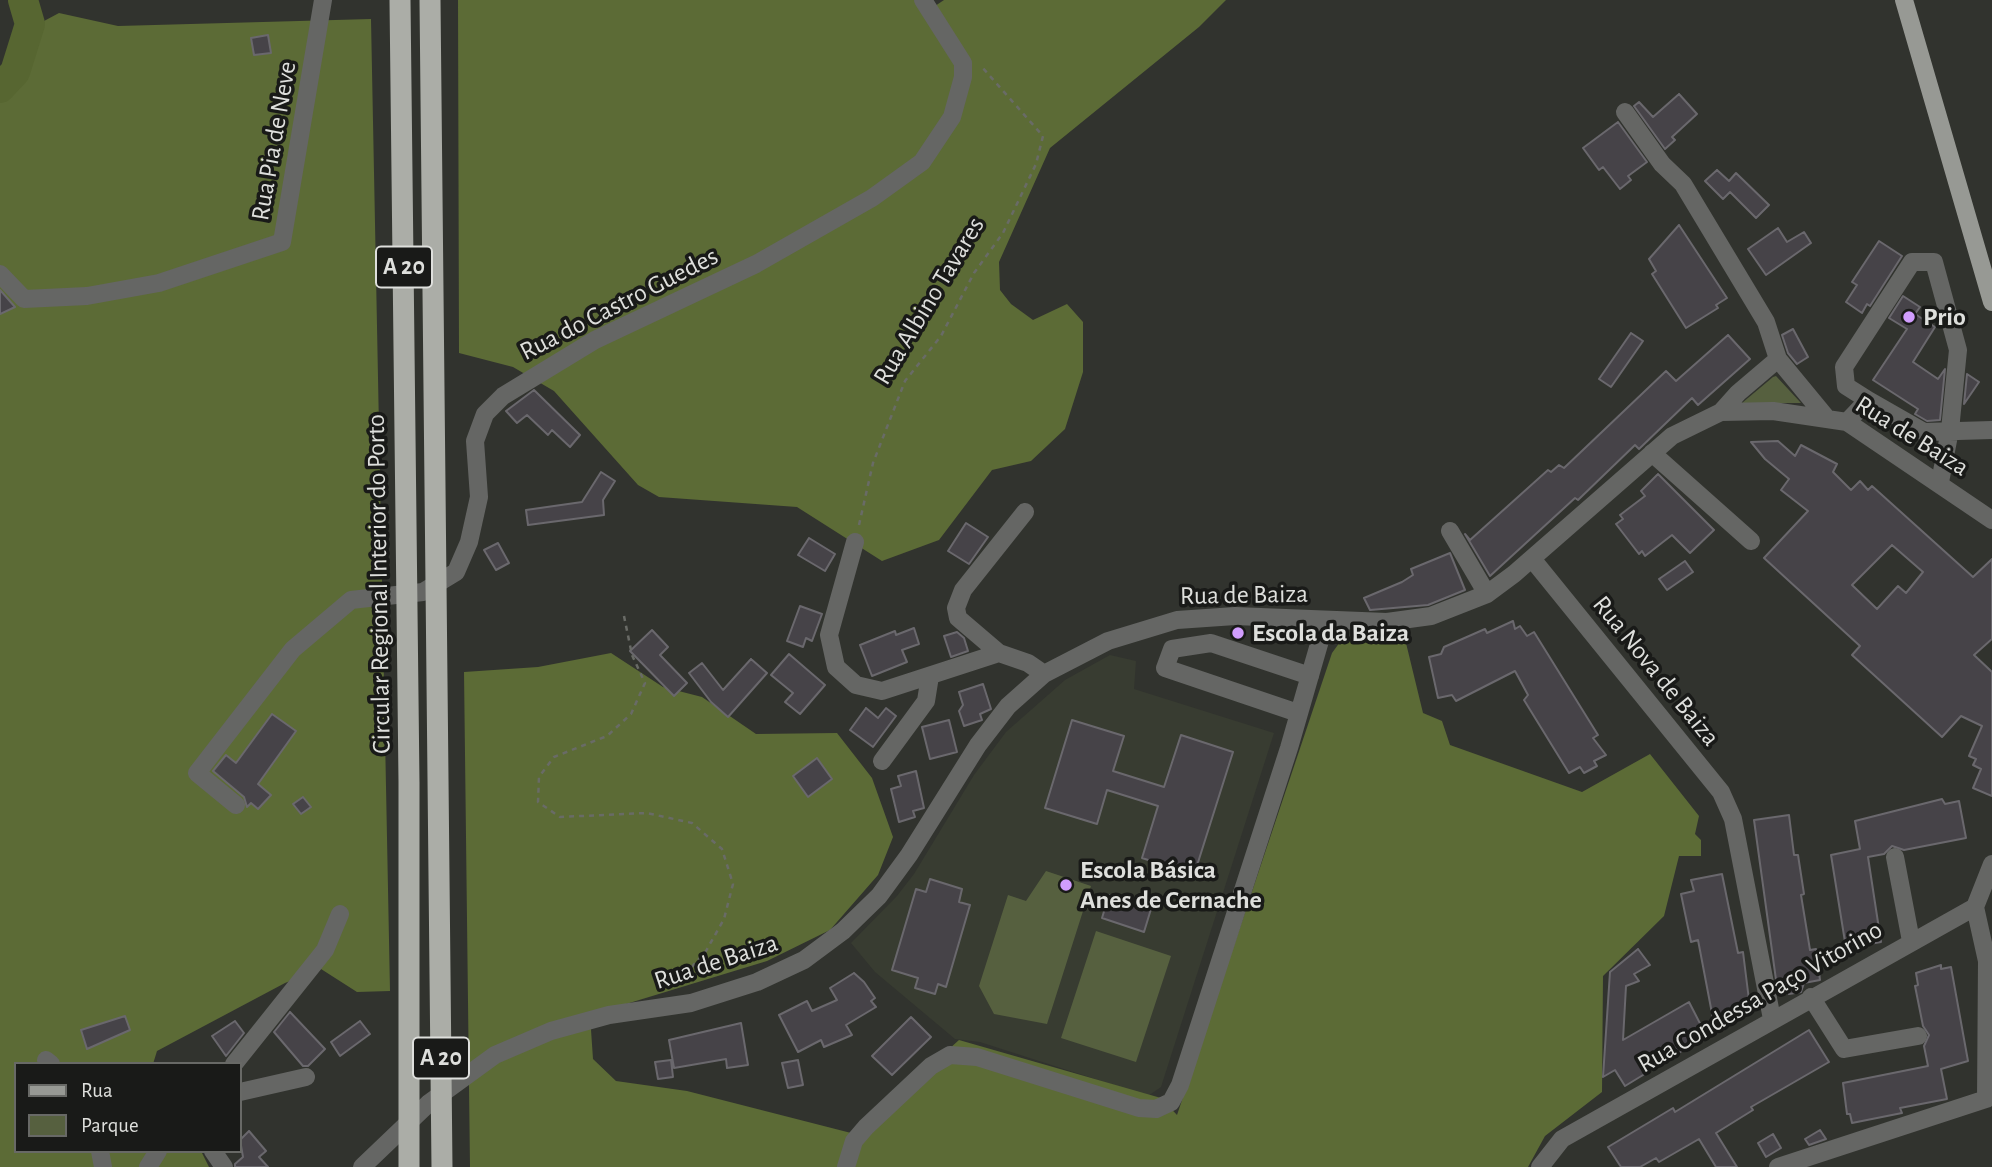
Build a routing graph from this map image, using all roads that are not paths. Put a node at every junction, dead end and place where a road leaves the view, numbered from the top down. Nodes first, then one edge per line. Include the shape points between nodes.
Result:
1 (323, 0) edge
2 (400, 0) edge
3 (430, 0) edge
4 (923, 0) edge
5 (1904, 0) edge
6 (1625, 112) dead end
7 (0, 274) edge
8 (1992, 302) edge
9 (1778, 359) junction
10 (1868, 400) junction
11 (1721, 412) junction
12 (1825, 416) junction
13 (1847, 422) junction
14 (1951, 430) junction
15 (1992, 430) edge
16 (1652, 453) junction
17 (1940, 482) junction
18 (1026, 512) dead end
19 (1989, 513) edge
20 (1450, 531) dead end
21 (1751, 541) dead end
22 (855, 542) road end
23 (1533, 560) junction
24 (1487, 593) junction
25 (1326, 620) junction
26 (999, 653) junction
27 (1044, 674) junction
28 (930, 676) junction
29 (1310, 676) junction
30 (1298, 713) junction
31 (882, 761) dead end
32 (236, 805) dead end
33 (1895, 858) dead end
34 (1992, 864) edge
35 (1975, 907) junction
36 (340, 914) dead end
37 (1911, 941) junction
38 (1811, 997) junction
39 (1772, 1019) junction
40 (1918, 1036) dead end
41 (236, 1062) edge
42 (306, 1077) dead end
43 (242, 1092) edge
44 (365, 1163) edge
45 (409, 1167) edge
46 (442, 1167) edge
47 (846, 1167) edge
48 (1540, 1167) edge
49 (1778, 1167) edge

1 - 7 street, Rua Pia de Neve via 282,242 159,283 87,296 24,299
2 - 45 highway, Circular Regional Interior do Porto / A 20
3 - 46 highway, A 20
4 - 32 street, Rua do Castro Guedes via 963,63 963,77 952,117 922,162 872,198 756,264 595,340 503,396 485,414 475,442 479,497 469,542 456,572 423,592 351,600 293,649 197,773
5 - 8 main road
6 - 9 street via 1662,164 1684,184 1766,322
9 - 11 street
9 - 12 street
10 - 13 street
10 - 14 street via 1924,432
10 - 14 street via 1846,386 1844,367 1912,262 1934,262 1958,350
11 - 12 street, Rua de Baiza
11 - 16 street, Rua de Baiza via 1672,436
12 - 13 street, Rua de Baiza
13 - 17 street, Rua de Baiza
14 - 15 street
14 - 17 street
16 - 21 street
16 - 23 street, Rua de Baiza
17 - 19 street, Rua de Baiza
18 - 26 street via 963,590 956,608 958,618
20 - 24 street
22 - 28 street via 829,635 836,667 856,685 881,691
23 - 24 street, Rua de Baiza
23 - 39 street, Rua Nova de Baiza via 1721,792 1733,819
24 - 25 street, Rua de Baiza via 1431,616 1387,622
25 - 27 street, Rua de Baiza via 1235,616 1177,620 1108,641
25 - 29 street
26 - 27 street
26 - 28 street
27 - 44 street, Rua de Baiza via 993,725 879,896 804,960 757,982 691,1003 609,1015 551,1031 495,1055 429,1103
28 - 31 street via 926,701
29 - 30 street
29 - 30 street via 1211,643 1172,649 1165,668
30 - 47 street via 1171,1102 1156,1110 1139,1108 977,1057 950,1055 931,1066 866,1127 854,1141
33 - 37 street
34 - 35 street
35 - 37 street, Rua Condessa Paço Vitorino
35 - 49 street via 1987,961 1986,1099
36 - 41 street via 325,950
37 - 38 street, Rua Condessa Paço Vitorino
38 - 39 street, Rua Condessa Paço Vitorino
38 - 40 street via 1844,1049
39 - 48 street, Rua Condessa Paço Vitorino via 1562,1139
42 - 43 street

